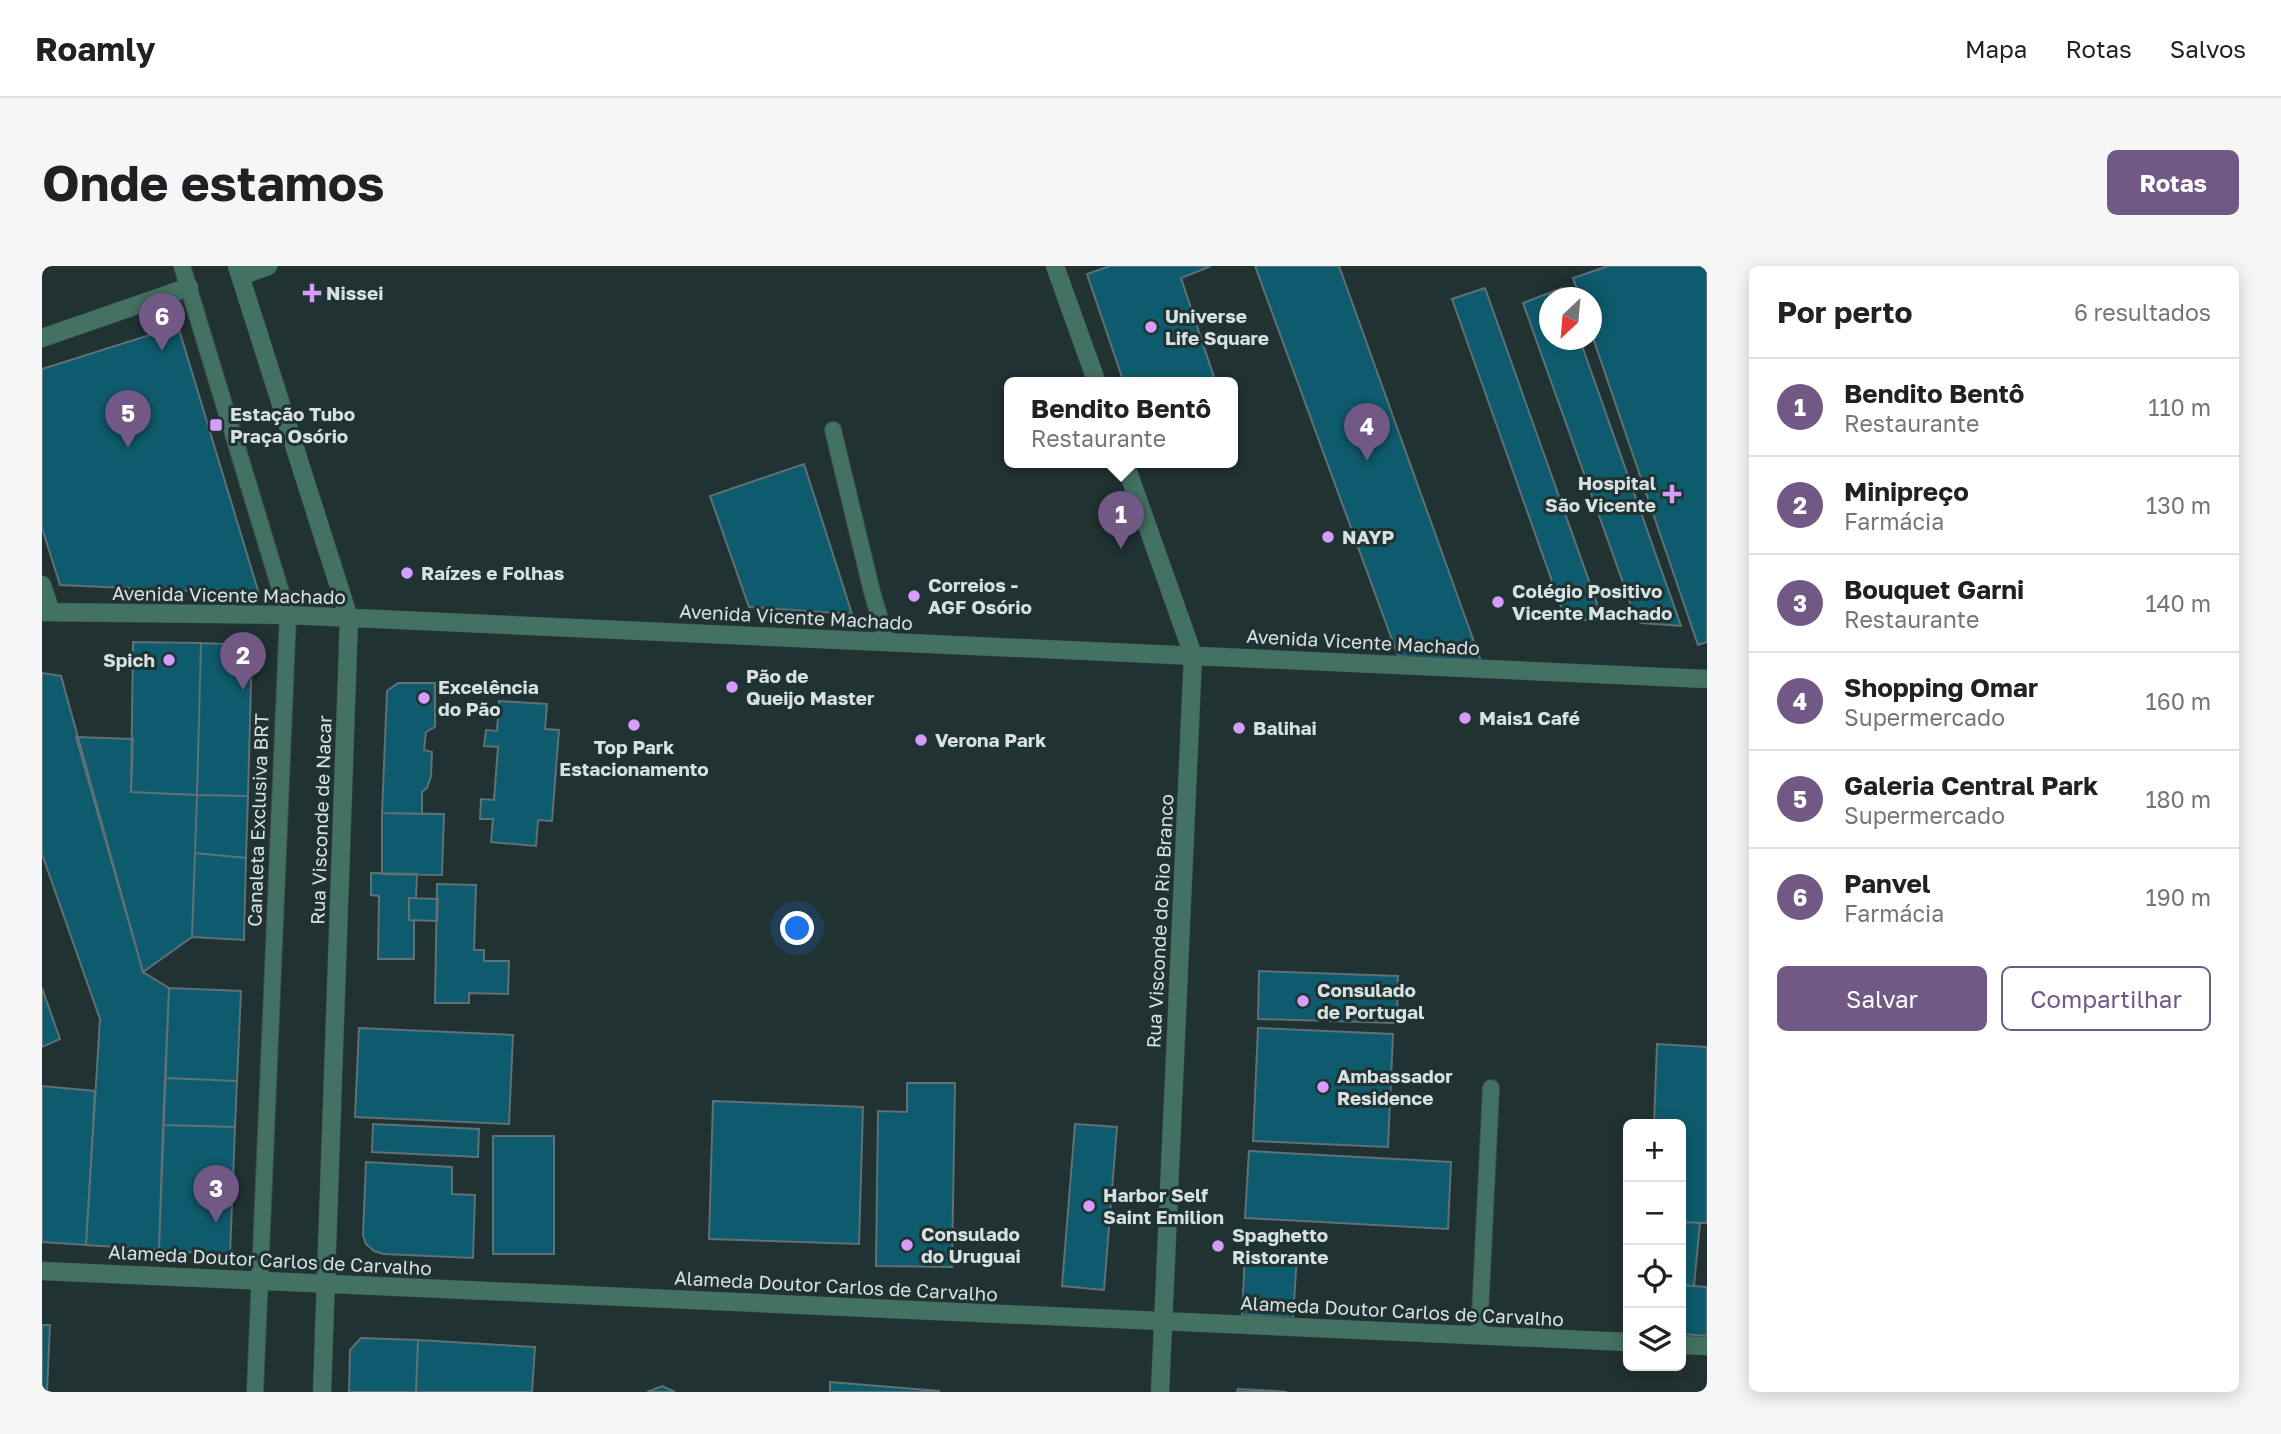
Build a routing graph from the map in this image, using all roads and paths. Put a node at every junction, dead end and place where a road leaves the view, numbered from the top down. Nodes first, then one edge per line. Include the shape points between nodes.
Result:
1 (182, 266) edge
2 (268, 266) edge
3 (1055, 266) edge
4 (239, 271) edge
5 (189, 287) junction
6 (42, 338) edge
7 (1095, 377) edge
8 (833, 430) dead end
9 (1127, 468) edge
10 (42, 585) edge
11 (47, 612) edge
12 (288, 615) junction
13 (349, 618) junction
14 (887, 642) junction
15 (1193, 655) junction
16 (1707, 679) edge
17 (1492, 1088) dead end
18 (42, 1271) edge
19 (259, 1280) junction
20 (326, 1283) junction
21 (1163, 1322) junction
22 (1479, 1335) junction
23 (1623, 1342) edge
24 (1686, 1345) edge
25 (1707, 1346) edge
26 (255, 1392) edge
27 (322, 1392) edge
28 (1160, 1392) edge

1 - 5 lane, Canaleta Exclusiva BRT
2 - 4 street
3 - 7 street
4 - 13 street, Rua Visconde de Nacar
5 - 6 street
5 - 12 lane, Canaleta Exclusiva BRT
8 - 14 lane
9 - 15 street, Rua Visconde do Rio Branco
10 - 11 street
11 - 12 street, Avenida Vicente Machado
12 - 13 street, Avenida Vicente Machado
12 - 19 lane, Canaleta Exclusiva BRT
13 - 14 street, Avenida Vicente Machado
13 - 20 street, Rua Visconde de Nacar
14 - 15 street, Avenida Vicente Machado
15 - 16 street, Avenida Vicente Machado
15 - 21 street, Rua Visconde do Rio Branco
17 - 22 lane
18 - 19 street, Alameda Doutor Carlos de Carvalho
19 - 20 street, Alameda Doutor Carlos de Carvalho
19 - 26 lane, Canaleta Exclusiva BRT
20 - 21 street, Alameda Doutor Carlos de Carvalho
20 - 27 street, Rua Visconde de Nacar
21 - 22 street, Alameda Doutor Carlos de Carvalho
21 - 28 street, Rua Visconde do Rio Branco
22 - 23 street, Alameda Doutor Carlos de Carvalho
24 - 25 street

